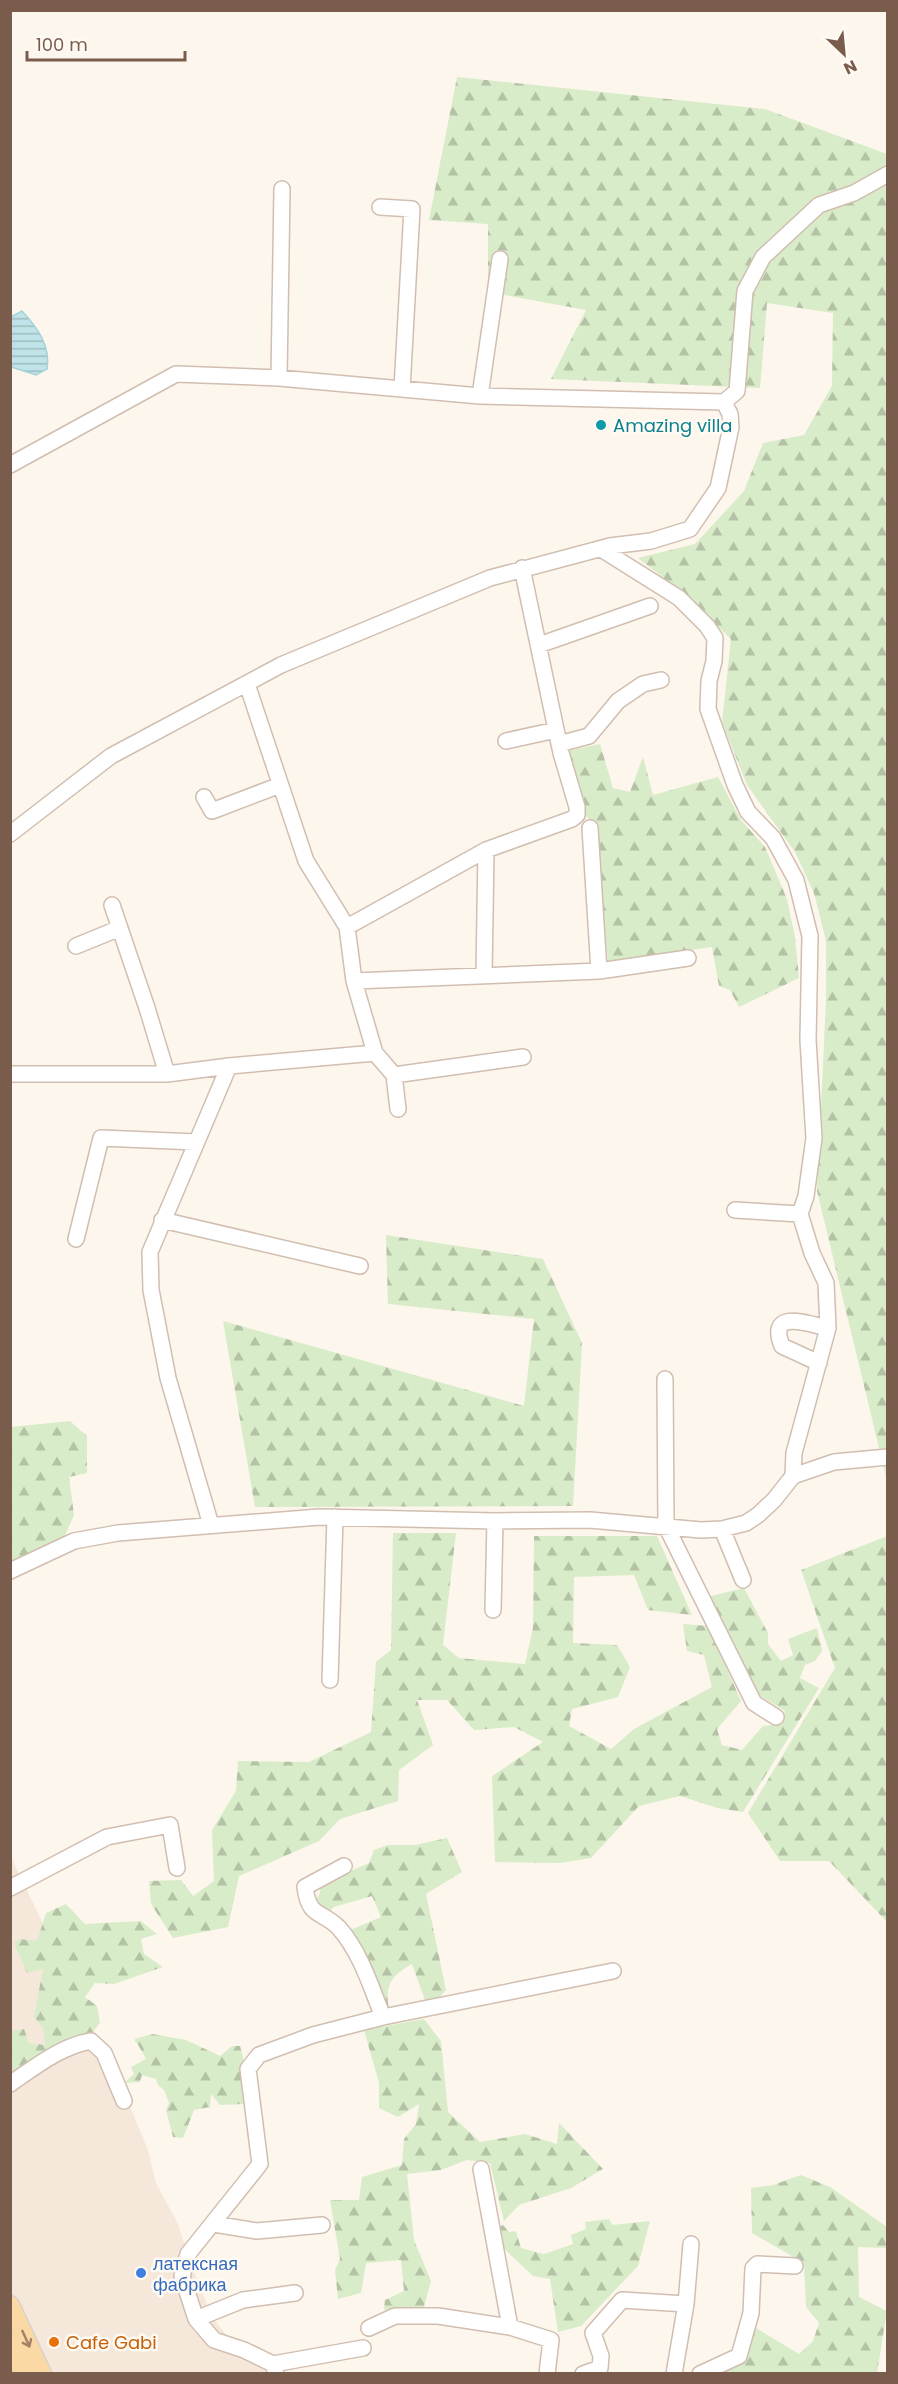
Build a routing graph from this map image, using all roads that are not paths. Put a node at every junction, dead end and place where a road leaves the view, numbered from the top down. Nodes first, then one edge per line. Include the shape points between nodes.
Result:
1 (888, 174) edge
2 (282, 189) dead end
3 (380, 207) dead end
4 (500, 259) dead end
5 (279, 378) junction
6 (402, 389) junction
7 (480, 396) junction
8 (724, 402) junction
9 (10, 465) edge
10 (601, 549) junction
11 (522, 568) junction
12 (650, 606) dead end
13 (539, 645) junction
14 (661, 680) dead end
15 (247, 684) junction
16 (558, 737) junction
17 (506, 741) dead end
18 (280, 785) junction
19 (204, 797) dead end
20 (590, 828) dead end
21 (10, 834) edge
22 (486, 850) junction
23 (112, 905) dead end
24 (347, 927) junction
25 (120, 928) junction
26 (76, 946) dead end
27 (688, 958) dead end
28 (599, 971) junction
29 (484, 975) junction
30 (354, 981) junction
31 (375, 1053) junction
32 (523, 1057) dead end
33 (229, 1066) junction
34 (10, 1074) edge
35 (167, 1074) junction
36 (394, 1075) junction
37 (398, 1109) dead end
38 (196, 1142) junction
39 (735, 1210) dead end
40 (800, 1214) junction
41 (162, 1220) junction
42 (76, 1239) dead end
43 (360, 1266) dead end
44 (828, 1329) junction
45 (819, 1364) junction
46 (665, 1379) dead end
47 (888, 1457) edge
48 (793, 1476) junction
49 (335, 1517) junction
50 (495, 1521) junction
51 (211, 1525) junction
52 (666, 1526) junction
53 (722, 1529) junction
54 (10, 1570) edge
55 (743, 1580) dead end
56 (493, 1610) dead end
57 (330, 1680) dead end
58 (776, 1717) dead end
59 (344, 1866) dead end
60 (177, 1868) dead end
61 (10, 1888) edge
62 (613, 1971) dead end
63 (383, 2017) junction
64 (10, 2084) edge
65 (124, 2101) dead end
66 (481, 2169) dead end
67 (214, 2224) junction
68 (322, 2225) dead end
69 (691, 2244) dead end
70 (795, 2266) dead end
71 (296, 2293) dead end
72 (686, 2304) junction
73 (10, 2305) edge
74 (196, 2319) junction
75 (510, 2327) junction
76 (369, 2328) dead end
77 (10, 2342) edge
78 (363, 2348) dead end
79 (273, 2370) edge
80 (32, 2372) edge
81 (548, 2373) edge
82 (583, 2373) edge
83 (674, 2373) edge
84 (700, 2373) edge

1 - 8 street via 854,193 819,205 763,257 745,291 737,391
2 - 5 street
3 - 6 street via 412,209
4 - 7 street
5 - 6 street
5 - 9 street via 177,374
6 - 7 street
7 - 8 street
8 - 10 street via 731,427 718,488 690,529 651,541
10 - 11 street
10 - 40 street via 680,598 715,638 708,709 748,812 773,838 796,880 810,936 808,1040 814,1138
11 - 13 street
11 - 15 street via 292,660
12 - 13 street
13 - 16 street
14 - 16 street via 643,684 618,701 589,736
15 - 18 street
15 - 21 street via 111,756
16 - 17 street
16 - 22 street via 577,815
18 - 19 street via 212,812
18 - 24 street via 306,861
20 - 28 street
22 - 24 street
22 - 29 street
23 - 25 street
24 - 30 street
25 - 26 street
25 - 35 street
27 - 28 street
28 - 29 street
29 - 30 street
30 - 31 street
31 - 33 street
31 - 36 street
32 - 36 street
33 - 35 street
33 - 38 street
34 - 35 street
36 - 37 street
38 - 41 street
38 - 42 street via 101,1138
39 - 40 street
40 - 44 street via 826,1283
41 - 43 street
41 - 51 street via 150,1252 151,1290 168,1378
44 - 45 street
44 - 45 street via 792,1320 779,1328 782,1346
45 - 48 street via 794,1453
46 - 52 street
47 - 48 street via 834,1462
48 - 53 street via 758,1515 746,1523
49 - 50 street
49 - 51 street
49 - 57 street
50 - 52 street via 590,1520
50 - 56 street
51 - 54 street via 74,1541
52 - 53 street
52 - 58 street via 754,1703
53 - 55 street
59 - 63 street via 305,1887 307,1898 316,1914 338,1927 352,1945
60 - 61 street via 170,1825 107,1837
62 - 63 street
63 - 67 street via 313,2035 259,2055 248,2069 260,2164
64 - 65 street via 55,2055 91,2041 104,2053
66 - 75 street
67 - 68 street via 257,2231
67 - 74 street via 188,2254 182,2276
69 - 72 street
70 - 84 street via 765,2263 753,2268 752,2313 739,2356
71 - 74 street via 243,2300
72 - 82 street via 622,2300 593,2333 601,2356 600,2368
72 - 83 street
73 -> 80 main road
74 - 79 street via 214,2340 244,2350
75 - 76 street via 438,2316 394,2316
75 - 81 street via 551,2340
77 - 80 main road
78 - 79 street

